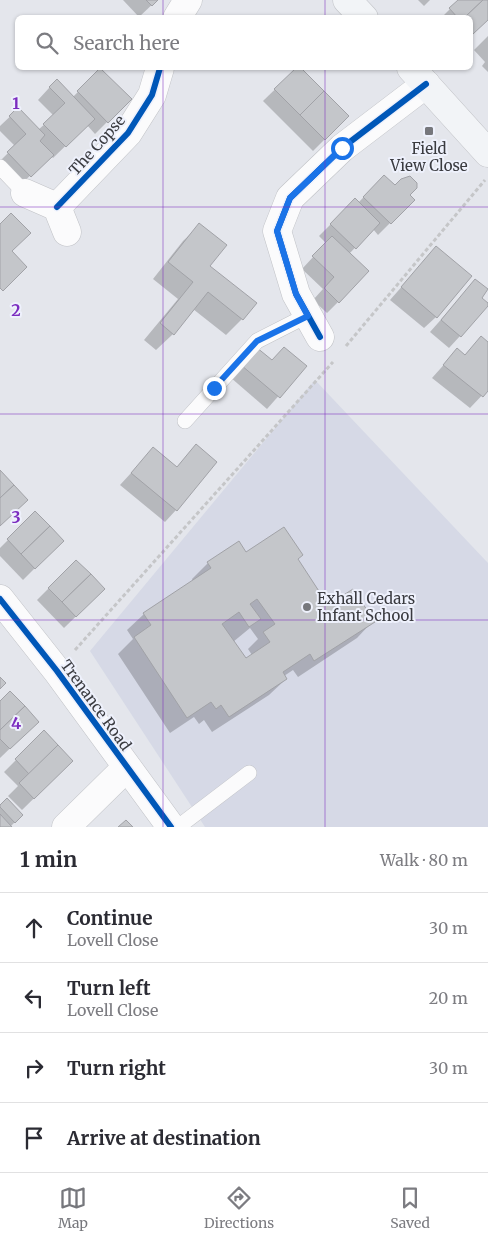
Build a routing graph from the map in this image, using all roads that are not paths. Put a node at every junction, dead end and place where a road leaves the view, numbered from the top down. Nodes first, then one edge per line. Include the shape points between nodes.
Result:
1 (188, 0) edge
2 (347, 0) edge
3 (179, 15) edge
4 (361, 15) edge
5 (159, 70) edge
6 (418, 76) edge
7 (488, 153) edge
8 (0, 168) edge
9 (25, 193) joint
10 (57, 207) junction
11 (67, 232) dead end
12 (323, 335) joint
13 (185, 421) dead end
14 (0, 599) edge
15 (126, 768) junction
16 (249, 773) dead end
17 (66, 827) edge
18 (171, 827) edge
19 (178, 827) edge

1 - 3 street
2 - 4 main road
5 - 10 street, The Copse via 152,95 128,133
6 - 7 main road
6 - 12 street via 290,198 277,231 296,294
8 - 9 lane
9 - 10 street
10 - 11 street
12 - 13 lane via 257,341
14 - 15 street, Trenance Road
15 - 17 street, Trenance Road
15 - 18 street, Trenance Road
16 - 19 lane

